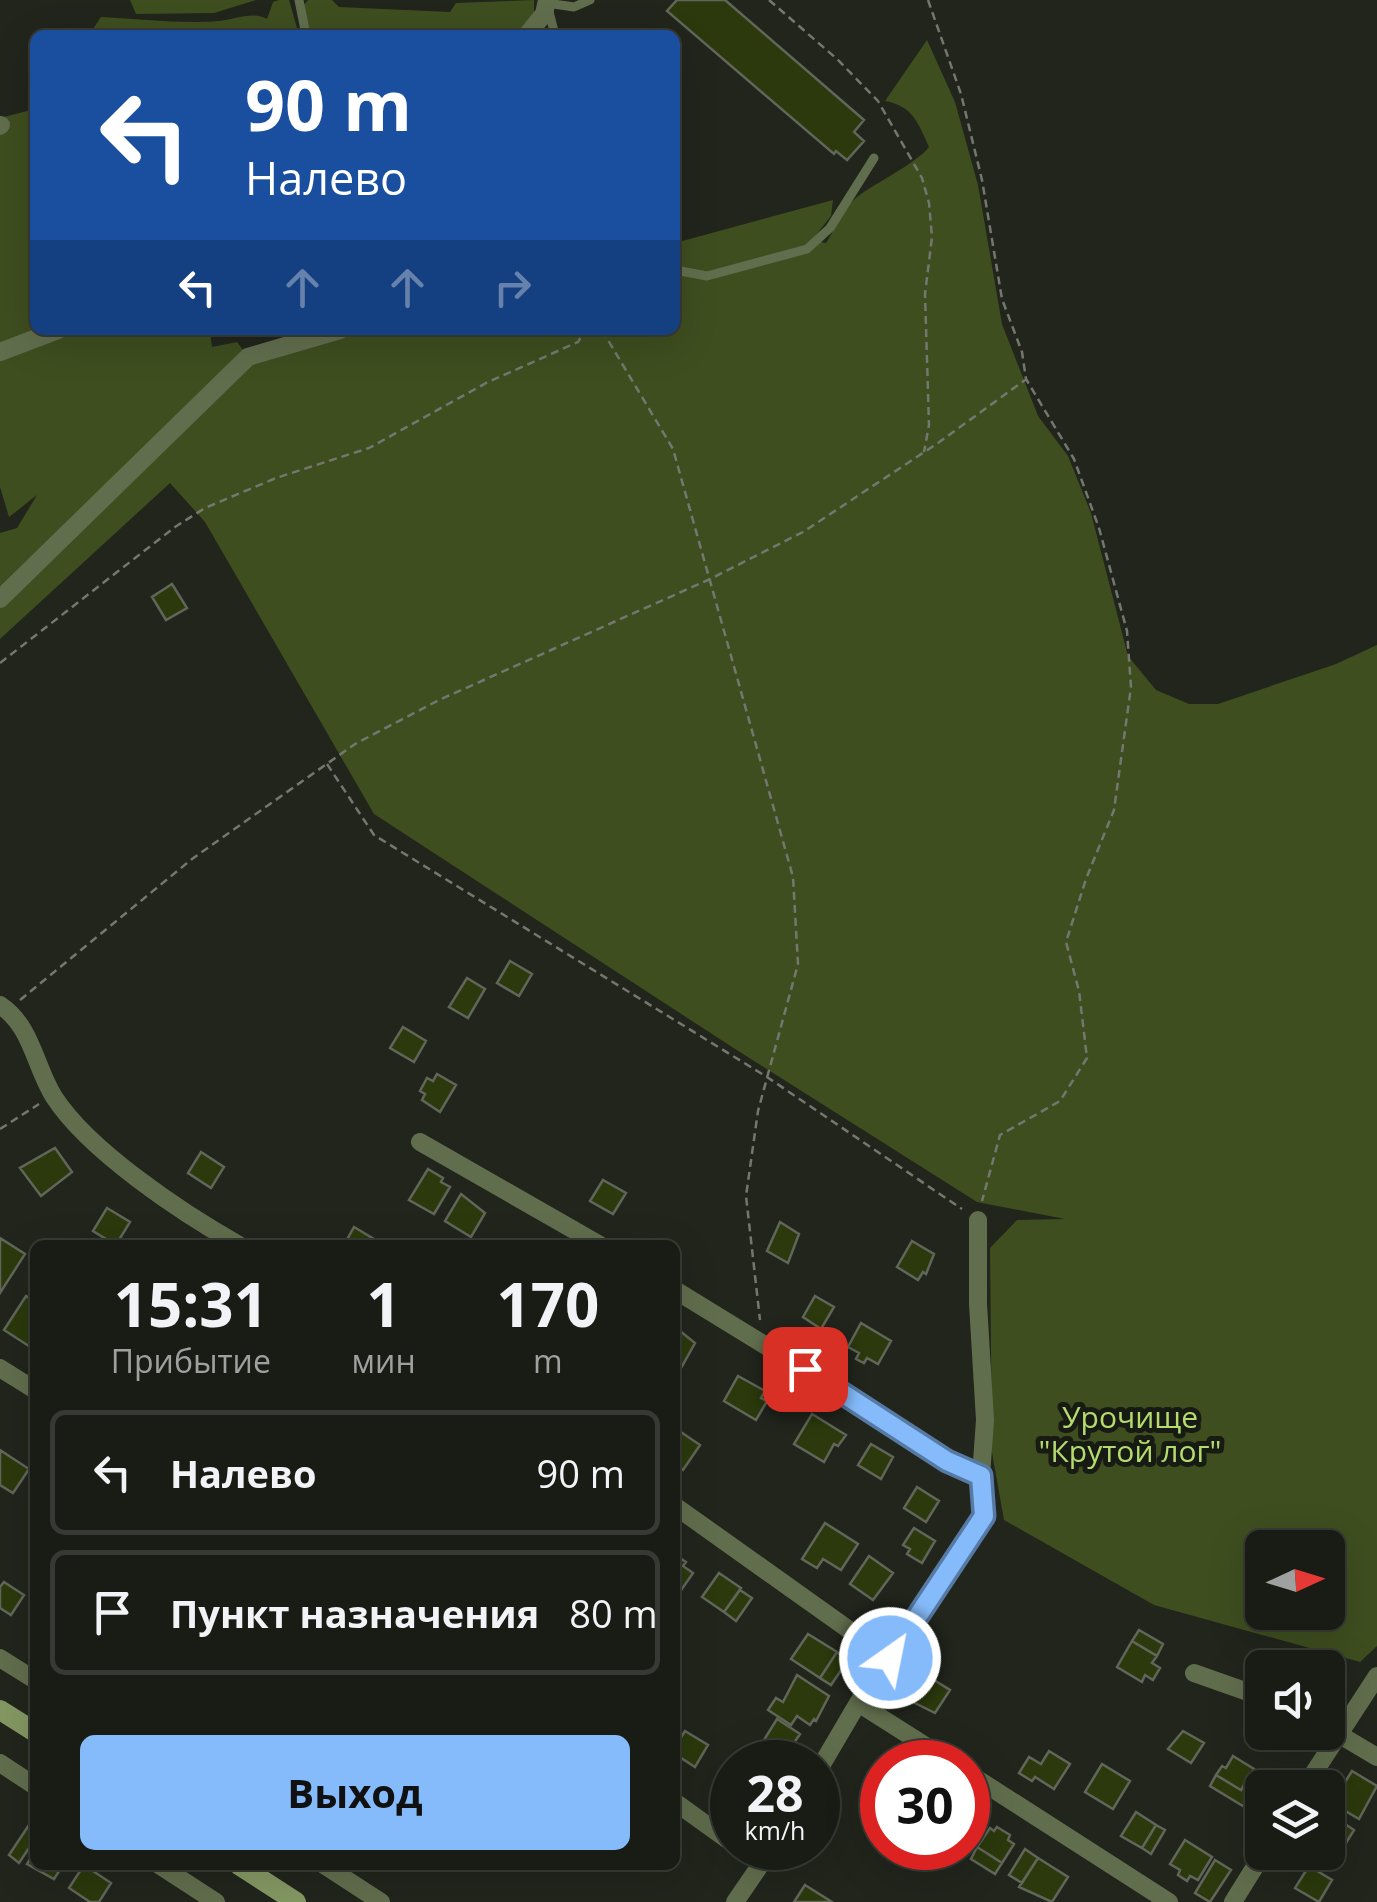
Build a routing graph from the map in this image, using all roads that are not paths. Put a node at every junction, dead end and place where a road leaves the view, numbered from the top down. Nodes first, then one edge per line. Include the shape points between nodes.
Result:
1 (299, 0) edge
2 (590, 0) edge
3 (547, 1) edge
4 (305, 30) edge
5 (531, 30) edge
6 (554, 30) edge
7 (874, 158) dead end
8 (680, 271) edge
9 (45, 335) edge
10 (323, 335) edge
11 (0, 352) edge
12 (3, 590) edge
13 (3, 1010) edge
14 (420, 1142) dead end
15 (978, 1220) road end
16 (232, 1240) edge
17 (591, 1240) edge
18 (680, 1293) edge
19 (0, 1368) edge
20 (30, 1387) edge
21 (981, 1476) junction
22 (680, 1510) edge
23 (0, 1658) edge
24 (890, 1658) junction
25 (1194, 1673) dead end
26 (1377, 1676) edge
27 (30, 1677) edge
28 (1245, 1691) edge
29 (858, 1703) junction
30 (1, 1712) edge
31 (1345, 1715) edge
32 (30, 1729) edge
33 (1345, 1737) edge
34 (836, 1740) edge
35 (916, 1740) edge
36 (1377, 1757) edge
37 (0, 1763) edge
38 (30, 1783) edge
39 (990, 1787) edge
40 (680, 1806) edge
41 (710, 1827) edge
42 (167, 1870) edge
43 (247, 1870) edge
44 (332, 1870) edge
45 (757, 1870) edge
46 (1253, 1870) edge
47 (216, 1902) edge
48 (296, 1902) edge
49 (381, 1902) edge
50 (735, 1902) edge
51 (1168, 1902) edge
52 (1233, 1902) edge

1 - 4 lane
2 - 3 lane via 574,7
3 - 5 street
3 - 6 lane
7 - 8 lane via 830,228 807,248 708,276
9 - 11 street
10 - 12 street via 248,357
13 - 16 street via 24,1030 53,1096 79,1127 140,1179
14 - 17 street
15 - 21 street
18 - 21 street
19 - 20 street
21 - 24 street via 984,1516
22 - 24 street
23 - 27 street
24 - 29 street
25 - 28 street
26 - 31 street
29 - 34 street
29 - 35 street
30 - 32 main road
33 - 36 street
37 - 38 street
39 - 51 street
40 - 41 street
42 - 47 street
43 - 48 main road
44 - 49 street
45 - 50 street
46 - 52 street

